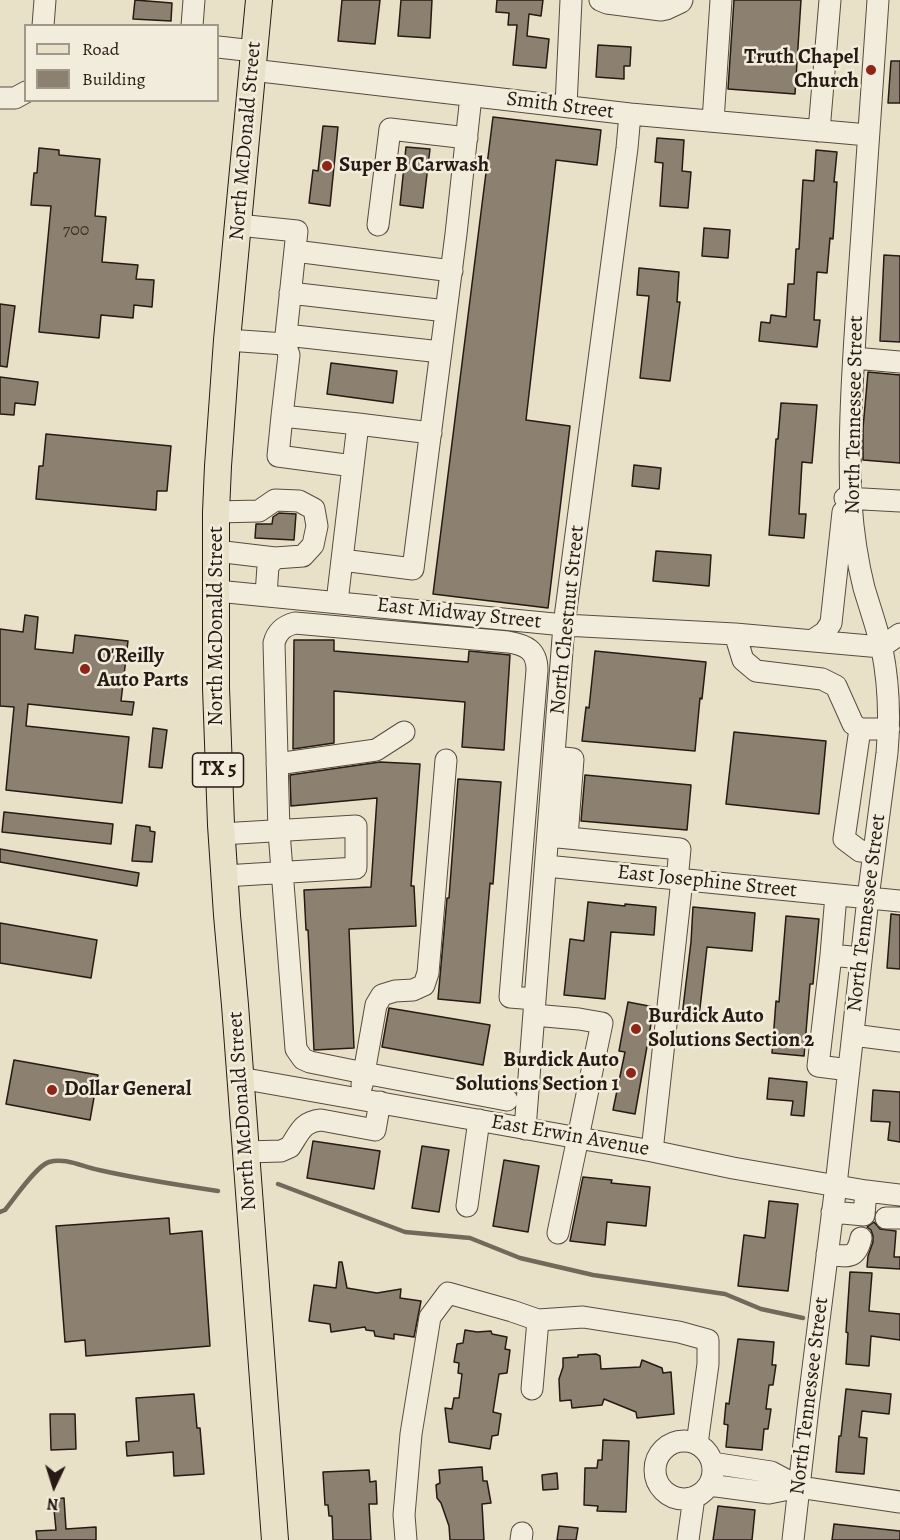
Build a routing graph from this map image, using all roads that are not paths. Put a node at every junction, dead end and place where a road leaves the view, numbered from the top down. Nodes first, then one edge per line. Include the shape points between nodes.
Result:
1 (45, 0) edge
2 (194, 0) edge
3 (259, 0) edge
4 (571, 0) edge
5 (600, 0) edge
6 (682, 0) edge
7 (721, 0) edge
8 (830, 0) edge
9 (878, 0) edge
10 (43, 24) edge
11 (192, 24) edge
12 (219, 47) edge
13 (253, 60) junction
14 (24, 93) edge
15 (471, 96) junction
16 (2, 98) edge
17 (566, 106) junction
18 (630, 114) junction
19 (713, 121) junction
20 (819, 130) junction
21 (868, 135) junction
22 (467, 138) junction
23 (238, 225) junction
24 (378, 225) dead end
25 (295, 251) junction
26 (452, 271) junction
27 (290, 292) junction
28 (446, 311) junction
29 (285, 339) junction
30 (227, 340) junction
31 (441, 352) junction
32 (854, 358) junction
33 (900, 362) edge
34 (282, 416) junction
35 (358, 424) junction
36 (430, 433) junction
37 (353, 466) junction
38 (848, 499) junction
39 (900, 501) edge
40 (216, 512) junction
41 (216, 551) junction
42 (275, 558) junction
43 (342, 560) junction
44 (217, 591) junction
45 (266, 595) junction
46 (337, 602) junction
47 (564, 625) junction
48 (735, 634) junction
49 (900, 634) edge
50 (813, 640) junction
51 (881, 646) junction
52 (537, 673) junction
53 (561, 675) junction
54 (860, 729) junction
55 (889, 729) junction
56 (404, 732) dead end
57 (894, 754) edge
58 (447, 760) dead end
59 (277, 764) junction
60 (279, 832) junction
61 (221, 834) junction
62 (557, 837) junction
63 (874, 852) junction
64 (546, 866) junction
65 (281, 873) junction
66 (224, 876) junction
67 (680, 880) junction
68 (836, 895) junction
69 (868, 898) junction
70 (900, 901) edge
71 (831, 955) junction
72 (861, 958) junction
73 (535, 1007) junction
74 (853, 1035) junction
75 (900, 1041) edge
76 (849, 1070) junction
77 (364, 1072) junction
78 (240, 1078) junction
79 (327, 1093) junction
80 (471, 1093) junction
81 (507, 1100) dead end
82 (370, 1101) junction
83 (473, 1119) junction
84 (321, 1120) junction
85 (525, 1129) junction
86 (577, 1138) junction
87 (651, 1151) junction
88 (246, 1152) junction
89 (836, 1185) junction
90 (866, 1191) junction
91 (900, 1195) edge
92 (467, 1206) dead end
93 (832, 1212) junction
94 (874, 1221) edge
95 (558, 1233) dead end
96 (827, 1254) junction
97 (538, 1320) junction
98 (532, 1389) dead end
99 (697, 1444) junction
100 (712, 1463) junction
101 (800, 1487) junction
102 (701, 1491) junction
103 (900, 1502) edge
104 (274, 1540) edge
105 (406, 1540) edge
106 (688, 1540) edge
107 (793, 1540) edge

1 - 10 street
2 - 11 street
3 - 13 main road, North McDonald Street / TX 5
4 - 17 street
5 - 6 street via 662,10
7 - 19 street
8 - 20 street
9 - 21 street, North Tennessee Street
12 - 13 street, Smith Street
13 - 15 street, Smith Street
13 - 23 main road, North McDonald Street / TX 5
14 - 16 street
15 - 17 street, Smith Street
15 - 22 street
17 - 18 street, Smith Street
18 - 19 street, Smith Street
18 - 47 street, North Chestnut Street
19 - 20 street, Smith Street
20 - 21 street, Smith Street
21 - 32 street, North Tennessee Street
22 - 24 street via 390,129
22 - 26 street
23 - 25 street via 297,231
23 - 30 main road, North McDonald Street / TX 5
25 - 26 street
25 - 27 street
26 - 28 street
27 - 28 street
27 - 29 street
28 - 31 street
29 - 30 street
29 - 31 street
29 - 34 street via 290,356
30 - 40 main road, North McDonald Street / TX 5
31 - 36 street
32 - 33 street
32 - 38 street, North Tennessee Street
34 - 35 street
34 - 37 street via 278,456
35 - 36 street
35 - 37 street
36 - 43 street via 413,569
37 - 43 street
38 - 39 street
38 - 50 street via 831,622 825,633
38 - 51 street, North Tennessee Street via 864,587
40 - 41 main road, North McDonald Street / TX 5
40 - 42 street via 259,511 275,500 299,501 314,509 314,545 303,556
41 - 42 street
41 - 44 main road, North McDonald Street / TX 5
42 - 45 street via 268,566
43 - 46 street
44 - 45 street, East Midway Street
44 - 61 main road, North McDonald Street / TX 5
45 - 46 street, East Midway Street
46 - 47 street, East Midway Street
47 - 48 street, East Midway Street
47 - 53 street, North Chestnut Street
48 - 50 street, East Midway Street
48 - 54 street via 743,660 756,671 822,679 836,686 853,724
49 - 51 street
50 - 51 street, East Midway Street
51 - 55 street, North Tennessee Street
52 - 53 street
52 - 59 street via 534,655 519,644 295,622 279,632 274,643
52 - 73 street via 510,997
53 - 62 street, North Chestnut Street via 554,757 560,804
54 - 55 street
54 - 63 street via 844,839 860,851
55 - 57 street, North Tennessee Street
56 - 59 street via 376,750
57 - 63 street, North Tennessee Street
58 - 77 street via 429,973 419,988 382,995 376,1005
59 - 60 street
60 - 61 street
60 - 65 street
60 - 65 street via 356,826 356,868
61 - 66 main road, North McDonald Street / TX 5
62 - 64 street, North Chestnut Street
62 - 67 street via 680,849
63 - 69 street, North Tennessee Street
64 - 67 street, East Josephine Street
64 - 73 street, North Chestnut Street
65 - 66 street
65 - 77 street via 296,1049 310,1062
66 - 78 main road, North McDonald Street / TX 5
67 - 68 street, East Josephine Street
67 - 87 street
68 - 69 street, East Josephine Street
68 - 71 street
69 - 70 street, East Josephine Street
69 - 72 street, North Tennessee Street
71 - 72 street
71 - 76 street via 818,1066
72 - 74 street, North Tennessee Street
73 - 85 street, North Chestnut Street
73 - 86 street via 602,1023
74 - 75 street
74 - 76 street, North Tennessee Street
76 - 89 street, North Tennessee Street
77 - 80 street
77 - 82 street
78 - 79 street, East Erwin Avenue
78 - 88 main road, North McDonald Street / TX 5
79 - 82 street, East Erwin Avenue
79 - 84 street
80 - 81 street
80 - 83 street
82 - 83 street, East Erwin Avenue
82 - 84 street via 375,1130
83 - 85 street, East Erwin Avenue
83 - 92 street
84 - 88 street via 302,1127 290,1147 281,1151
85 - 86 street, East Erwin Avenue
86 - 87 street, East Erwin Avenue
86 - 95 street
87 - 89 street, East Erwin Avenue
88 - 104 main road, North McDonald Street / TX 5
89 - 90 street, East Erwin Avenue
89 - 93 street, North Tennessee Street
90 - 91 street, East Erwin Avenue
90 - 94 street
93 - 94 street
93 - 96 street, North Tennessee Street
94 - 96 street via 852,1256
96 - 101 street, North Tennessee Street
97 - 98 street
97 - 99 street via 583,1317 708,1340
97 - 105 street via 448,1293 430,1317 411,1434 404,1515
99 - 100 street
99 - 102 street via 670,1444 662,1450 655,1468 660,1486 675,1497
100 - 101 street via 771,1472
100 - 102 street via 713,1471
101 - 102 street via 769,1493
101 - 103 street
101 - 107 street, North Tennessee Street
102 - 106 street

